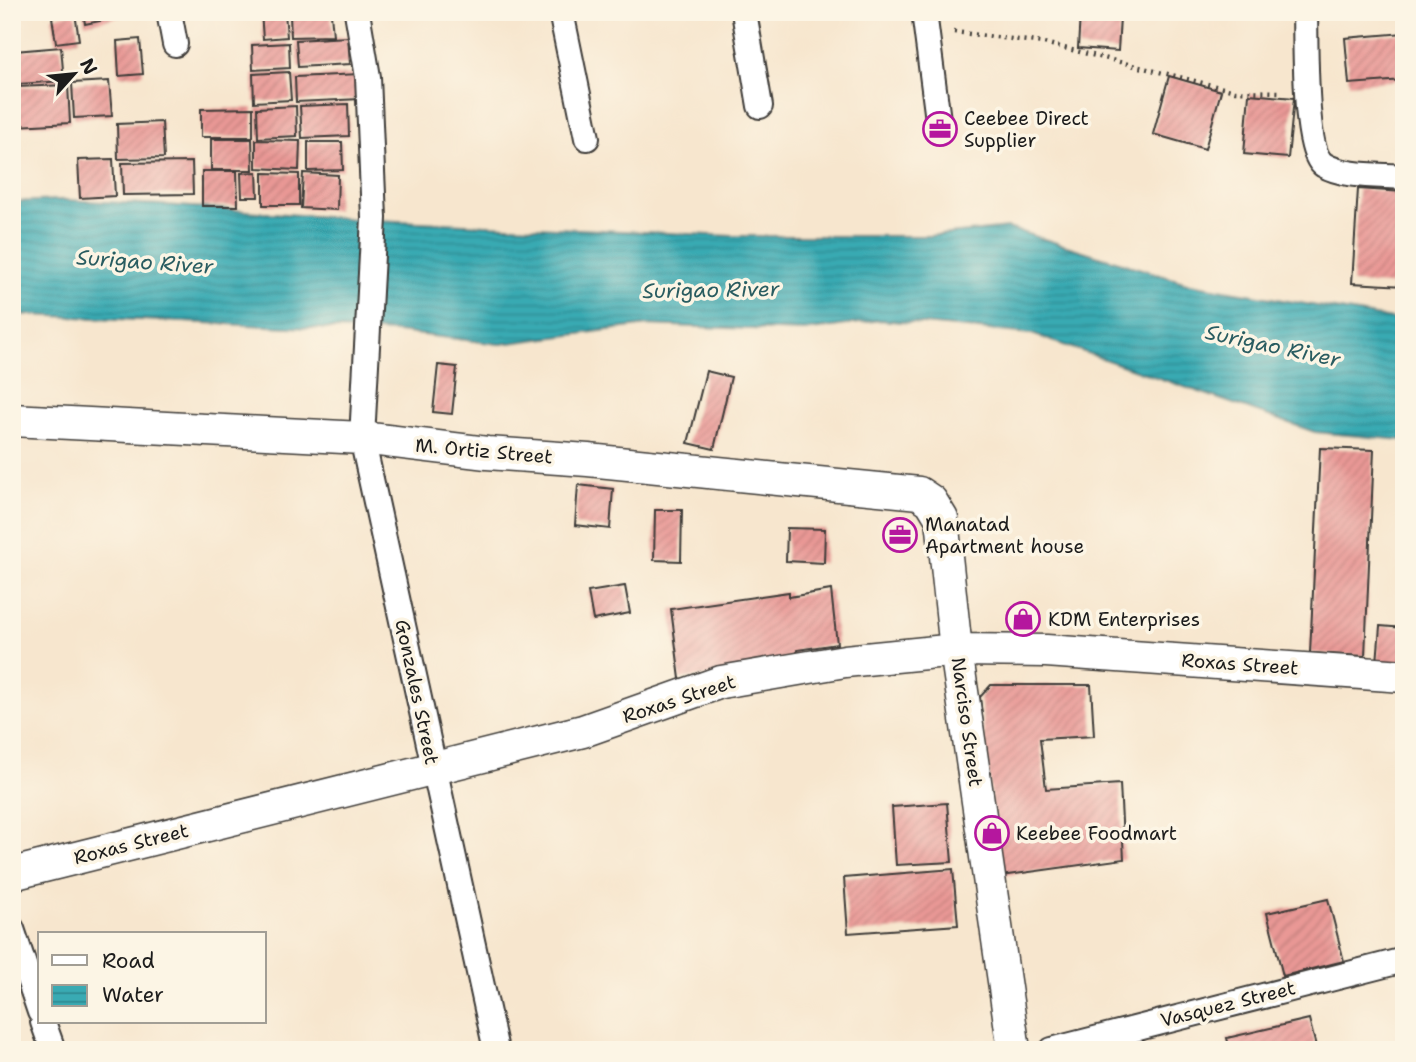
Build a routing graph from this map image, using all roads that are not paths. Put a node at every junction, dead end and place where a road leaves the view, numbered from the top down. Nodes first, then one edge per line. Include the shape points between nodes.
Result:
1 (169, 12) edge
2 (356, 12) edge
3 (561, 12) edge
4 (744, 12) edge
5 (1305, 12) edge
6 (926, 21) edge
7 (175, 44) dead end
8 (760, 106) dead end
9 (938, 120) dead end
10 (587, 138) dead end
11 (1404, 177) edge
12 (12, 420) edge
13 (362, 438) junction
14 (942, 519) joint
15 (956, 650) junction
16 (1404, 676) edge
17 (433, 768) junction
18 (12, 873) edge
19 (12, 929) edge
20 (1404, 960) edge
21 (38, 1006) edge
22 (44, 1024) edge
23 (53, 1050) edge
24 (496, 1050) edge
25 (1014, 1050) edge
26 (1052, 1050) edge

1 - 7 street
2 - 13 street, Gonzales Street via 368,77 374,218
3 - 10 street
4 - 8 street
5 - 11 street via 1307,93 1313,146 1322,163 1342,172
6 - 9 street
12 - 13 street, M. Ortiz Street
13 - 14 street, M. Ortiz Street via 919,493 931,501
13 - 17 street, Gonzales Street
14 - 15 street, Narciso Street
15 - 16 street, Roxas Street via 1046,651
15 - 17 street, Roxas Street via 845,661 721,682 583,731
15 - 25 street, Narciso Street
17 - 18 street, Roxas Street
17 - 24 street, Gonzales Street
19 - 21 street
20 - 26 street, Vasquez Street
22 - 23 street

